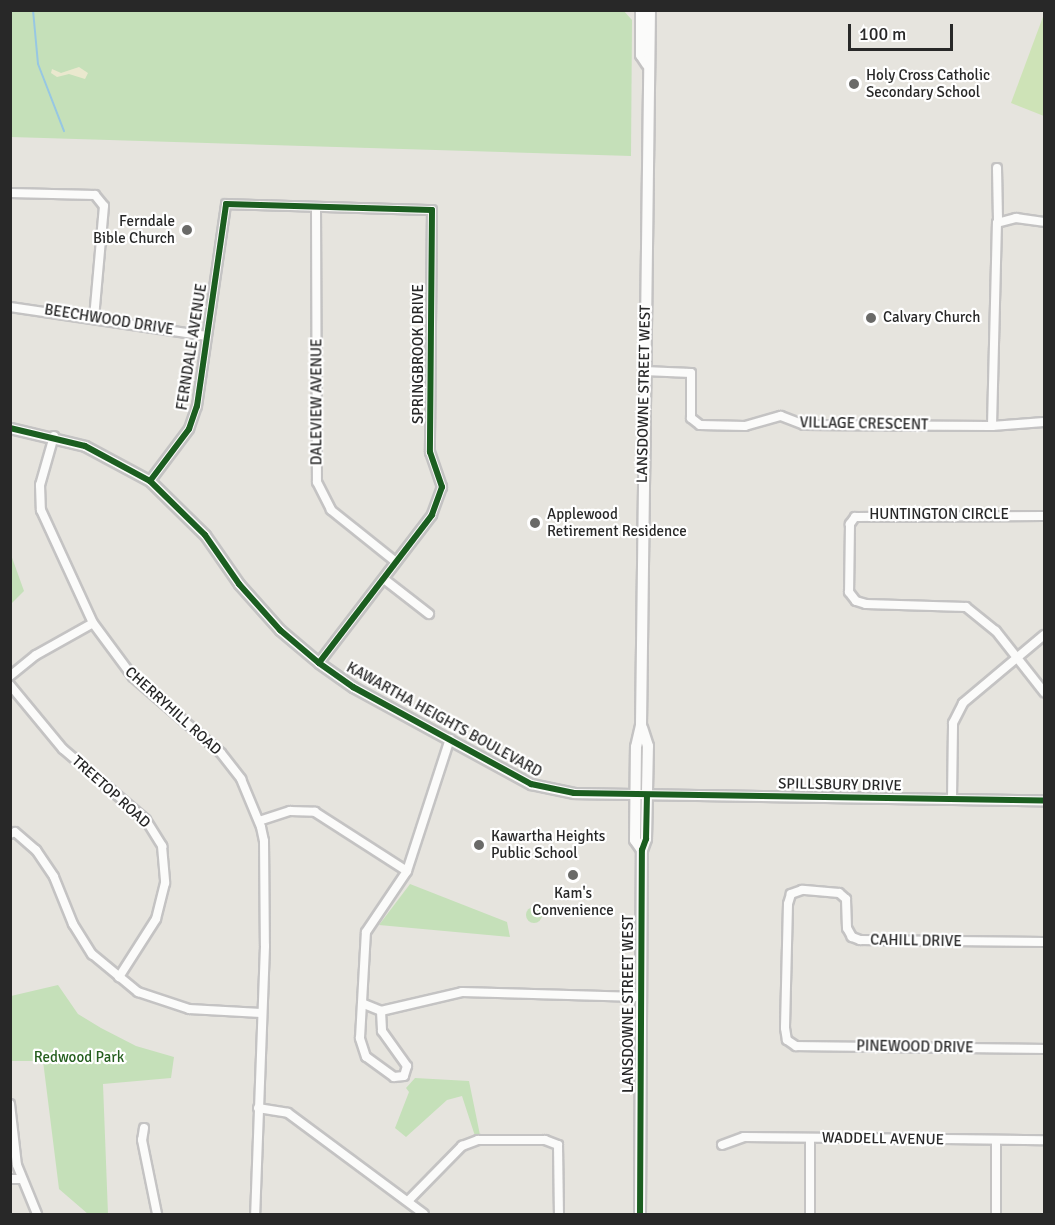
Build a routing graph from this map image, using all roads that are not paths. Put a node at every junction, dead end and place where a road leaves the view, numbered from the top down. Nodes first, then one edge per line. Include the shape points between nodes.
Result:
1 (641, 10) edge
2 (650, 10) edge
3 (647, 64) junction
4 (997, 168) dead end
5 (10, 193) edge
6 (226, 204) joint
7 (316, 207) junction
8 (998, 220) junction
9 (1044, 222) edge
10 (10, 307) edge
11 (94, 317) junction
12 (207, 336) junction
13 (644, 370) junction
14 (1044, 422) edge
15 (992, 426) junction
16 (10, 428) edge
17 (54, 436) junction
18 (150, 481) junction
19 (1044, 516) edge
20 (396, 562) junction
21 (384, 579) junction
22 (429, 614) dead end
23 (93, 623) junction
24 (1044, 635) edge
25 (1016, 659) junction
26 (319, 663) junction
27 (10, 676) edge
28 (10, 685) edge
29 (1044, 692) edge
30 (450, 739) junction
31 (641, 795) junction
32 (952, 798) junction
33 (1044, 800) edge
34 (259, 821) junction
35 (10, 834) edge
36 (407, 871) junction
37 (1044, 942) edge
38 (119, 977) junction
39 (640, 997) junction
40 (364, 1004) junction
41 (381, 1011) junction
42 (261, 1013) junction
43 (787, 1040) joint
44 (1044, 1049) edge
45 (10, 1104) edge
46 (258, 1108) junction
47 (144, 1128) dead end
48 (810, 1138) junction
49 (1044, 1140) edge
50 (996, 1141) junction
51 (722, 1145) dead end
52 (10, 1179) edge
53 (20, 1179) junction
54 (409, 1200) junction
55 (37, 1215) edge
56 (157, 1215) edge
57 (255, 1215) edge
58 (424, 1215) edge
59 (560, 1215) edge
60 (640, 1215) edge
61 (810, 1215) edge
62 (996, 1215) edge

1 - 3 main road, LANSDOWNE STREET WEST via 641,55
2 - 3 main road, LANSDOWNE STREET WEST
3 - 13 main road, LANSDOWNE STREET WEST
4 - 8 street
5 - 11 street via 95,195 104,206
6 - 7 street, SPRINGBROOK DRIVE
6 - 12 street, FERNDALE AVENUE
7 - 20 street, DALEVIEW AVENUE via 317,482 331,510
7 - 20 street, SPRINGBROOK DRIVE via 432,210 430,452 442,488 432,515
8 - 9 street
8 - 15 street
10 - 11 street, BEECHWOOD DRIVE
11 - 12 street, BEECHWOOD DRIVE
12 - 18 street, FERNDALE AVENUE via 197,406 189,429
13 - 15 street, VILLAGE CRESCENT via 691,373 691,418 700,425 745,426 782,416 804,425
13 - 31 main road, LANSDOWNE STREET WEST
14 - 15 street, VILLAGE CRESCENT
16 - 17 street, KAWARTHA HEIGHTS BOULEVARD
17 - 18 street, KAWARTHA HEIGHTS BOULEVARD via 108,456
17 - 23 street, CHERRYHILL ROAD via 40,485 40,510
18 - 26 street, KAWARTHA HEIGHTS BOULEVARD via 205,535 239,584 280,630
19 - 25 street, HUNTINGTON CIRCLE via 865,515 855,517 850,524 852,598 866,604 966,607 996,631
20 - 21 street, SPRINGBROOK DRIVE
21 - 22 street
21 - 26 street, SPRINGBROOK DRIVE
23 - 27 street via 36,655
23 - 34 street, CHERRYHILL ROAD via 133,677 221,753 241,779
24 - 25 street
25 - 29 street
25 - 32 street via 963,703 953,723
26 - 30 street, KAWARTHA HEIGHTS BOULEVARD via 352,687
28 - 38 street, TREETOP ROAD via 63,749 146,820 162,846 165,883 156,918
30 - 31 street, KAWARTHA HEIGHTS BOULEVARD via 531,784 552,790
30 - 36 street
31 - 32 street, SPILLSBURY DRIVE
31 - 39 main road, LANSDOWNE STREET WEST via 635,840 642,850
32 - 33 street, SPILLSBURY DRIVE
34 - 36 street via 291,811 315,812
34 - 42 street, CHERRYHILL ROAD via 265,853
35 - 38 street via 15,832 36,850 54,877 73,924 92,954
36 - 40 street via 366,932
37 - 43 street, CAHILL DRIVE via 860,940 852,937 847,928 846,899 839,893 802,890 791,894
38 - 42 street via 138,992 176,1007
39 - 41 street via 462,992
39 - 60 main road, LANSDOWNE STREET WEST
40 - 41 street
40 - 41 street via 360,1038 366,1056 394,1077 404,1076 407,1066 382,1031
42 - 46 street, CHERRYHILL ROAD
43 - 44 street, PINEWOOD DRIVE via 796,1046
45 - 53 street
46 - 54 street via 288,1113
46 - 57 street, CHERRYHILL ROAD
47 - 56 street via 142,1140
48 - 50 street, WADDELL AVENUE
48 - 51 street, WADDELL AVENUE via 744,1137
48 - 61 street
49 - 50 street, WADDELL AVENUE
50 - 62 street
52 - 53 street
53 - 55 street
54 - 58 street
54 - 59 street via 462,1146 478,1140 545,1140 558,1145

